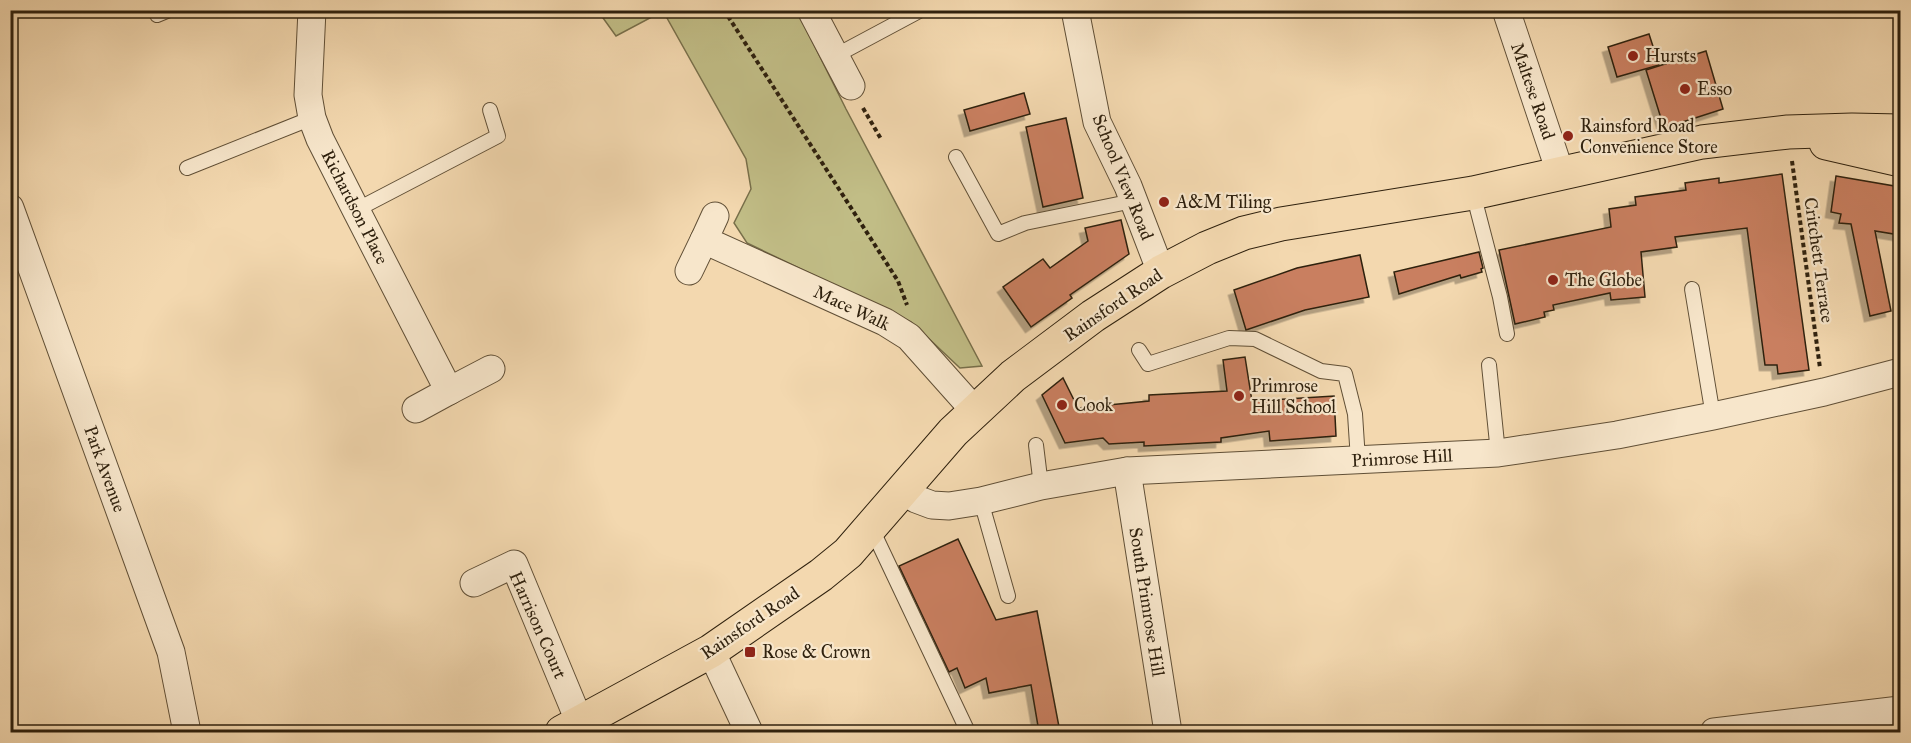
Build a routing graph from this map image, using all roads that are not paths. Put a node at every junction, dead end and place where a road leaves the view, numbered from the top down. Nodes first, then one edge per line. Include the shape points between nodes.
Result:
1 (312, 10) edge
2 (811, 10) edge
3 (921, 10) edge
4 (1075, 10) edge
5 (1506, 10) edge
6 (836, 56) junction
7 (851, 86) road end
8 (490, 110) dead end
9 (312, 118) junction
10 (1900, 131) edge
11 (1788, 132) junction
12 (956, 157) dead end
13 (1900, 160) edge
14 (187, 168) dead end
15 (1560, 172) junction
16 (1473, 193) junction
17 (1133, 201) junction
18 (10, 208) edge
19 (356, 210) junction
20 (689, 271) dead end
21 (1161, 272) junction
22 (1692, 289) dead end
23 (1507, 334) dead end
24 (1139, 350) dead end
25 (1489, 365) dead end
26 (491, 369) dead end
27 (1900, 372) edge
28 (449, 391) junction
29 (416, 409) dead end
30 (975, 411) junction
31 (1713, 416) junction
32 (1036, 445) dead end
33 (1498, 453) junction
34 (1358, 460) junction
35 (1126, 471) junction
36 (1041, 486) junction
37 (902, 490) junction
38 (981, 501) junction
39 (872, 527) junction
40 (474, 583) dead end
41 (1008, 596) dead end
42 (711, 651) junction
43 (1900, 710) edge
44 (571, 728) edge
45 (187, 732) edge
46 (750, 732) edge
47 (968, 732) edge
48 (1168, 732) edge
49 (1714, 732) edge

1 - 9 street, Richardson Place via 308,95
2 - 6 street
3 - 6 lane
4 - 17 street, School View Road via 1097,122
5 - 15 street, Maltese Road
6 - 7 street
8 - 19 lane via 498,136
9 - 14 lane
9 - 19 street, Richardson Place
10 - 11 main road, Rainsford Road
11 - 13 main road, Rainsford Road
11 - 15 main road, Rainsford Road via 1702,142
12 - 17 lane via 998,234 1025,223
15 - 16 main road, Rainsford Road
16 - 21 main road, Rainsford Road via 1244,233
16 - 23 lane
17 - 21 street, School View Road
18 - 45 street, Park Avenue via 171,652
19 - 28 street, Richardson Place
20 - 30 street, Mace Walk via 709,228 909,337
21 - 30 main road, Rainsford Road via 1044,352
22 - 31 lane
24 - 34 lane via 1148,364 1229,338 1255,339 1321,371 1345,374 1355,414
25 - 33 lane
26 - 28 street
27 - 31 street, Primrose Hill
28 - 29 street
30 - 37 main road, Rainsford Road
31 - 33 street, Primrose Hill
32 - 36 lane
33 - 34 street, Primrose Hill
34 - 35 street, Primrose Hill
35 - 36 street, Primrose Hill
35 - 48 street, South Primrose Hill
36 - 38 street, Primrose Hill
37 - 38 street, Primrose Hill via 932,505
37 - 39 main road, Rainsford Road
38 - 41 lane
39 - 42 main road, Rainsford Road via 848,554 821,575
39 - 47 lane
40 - 44 street, Harrison Court via 514,564
42 - 44 main road, Rainsford Road
42 - 46 street
43 - 49 street

